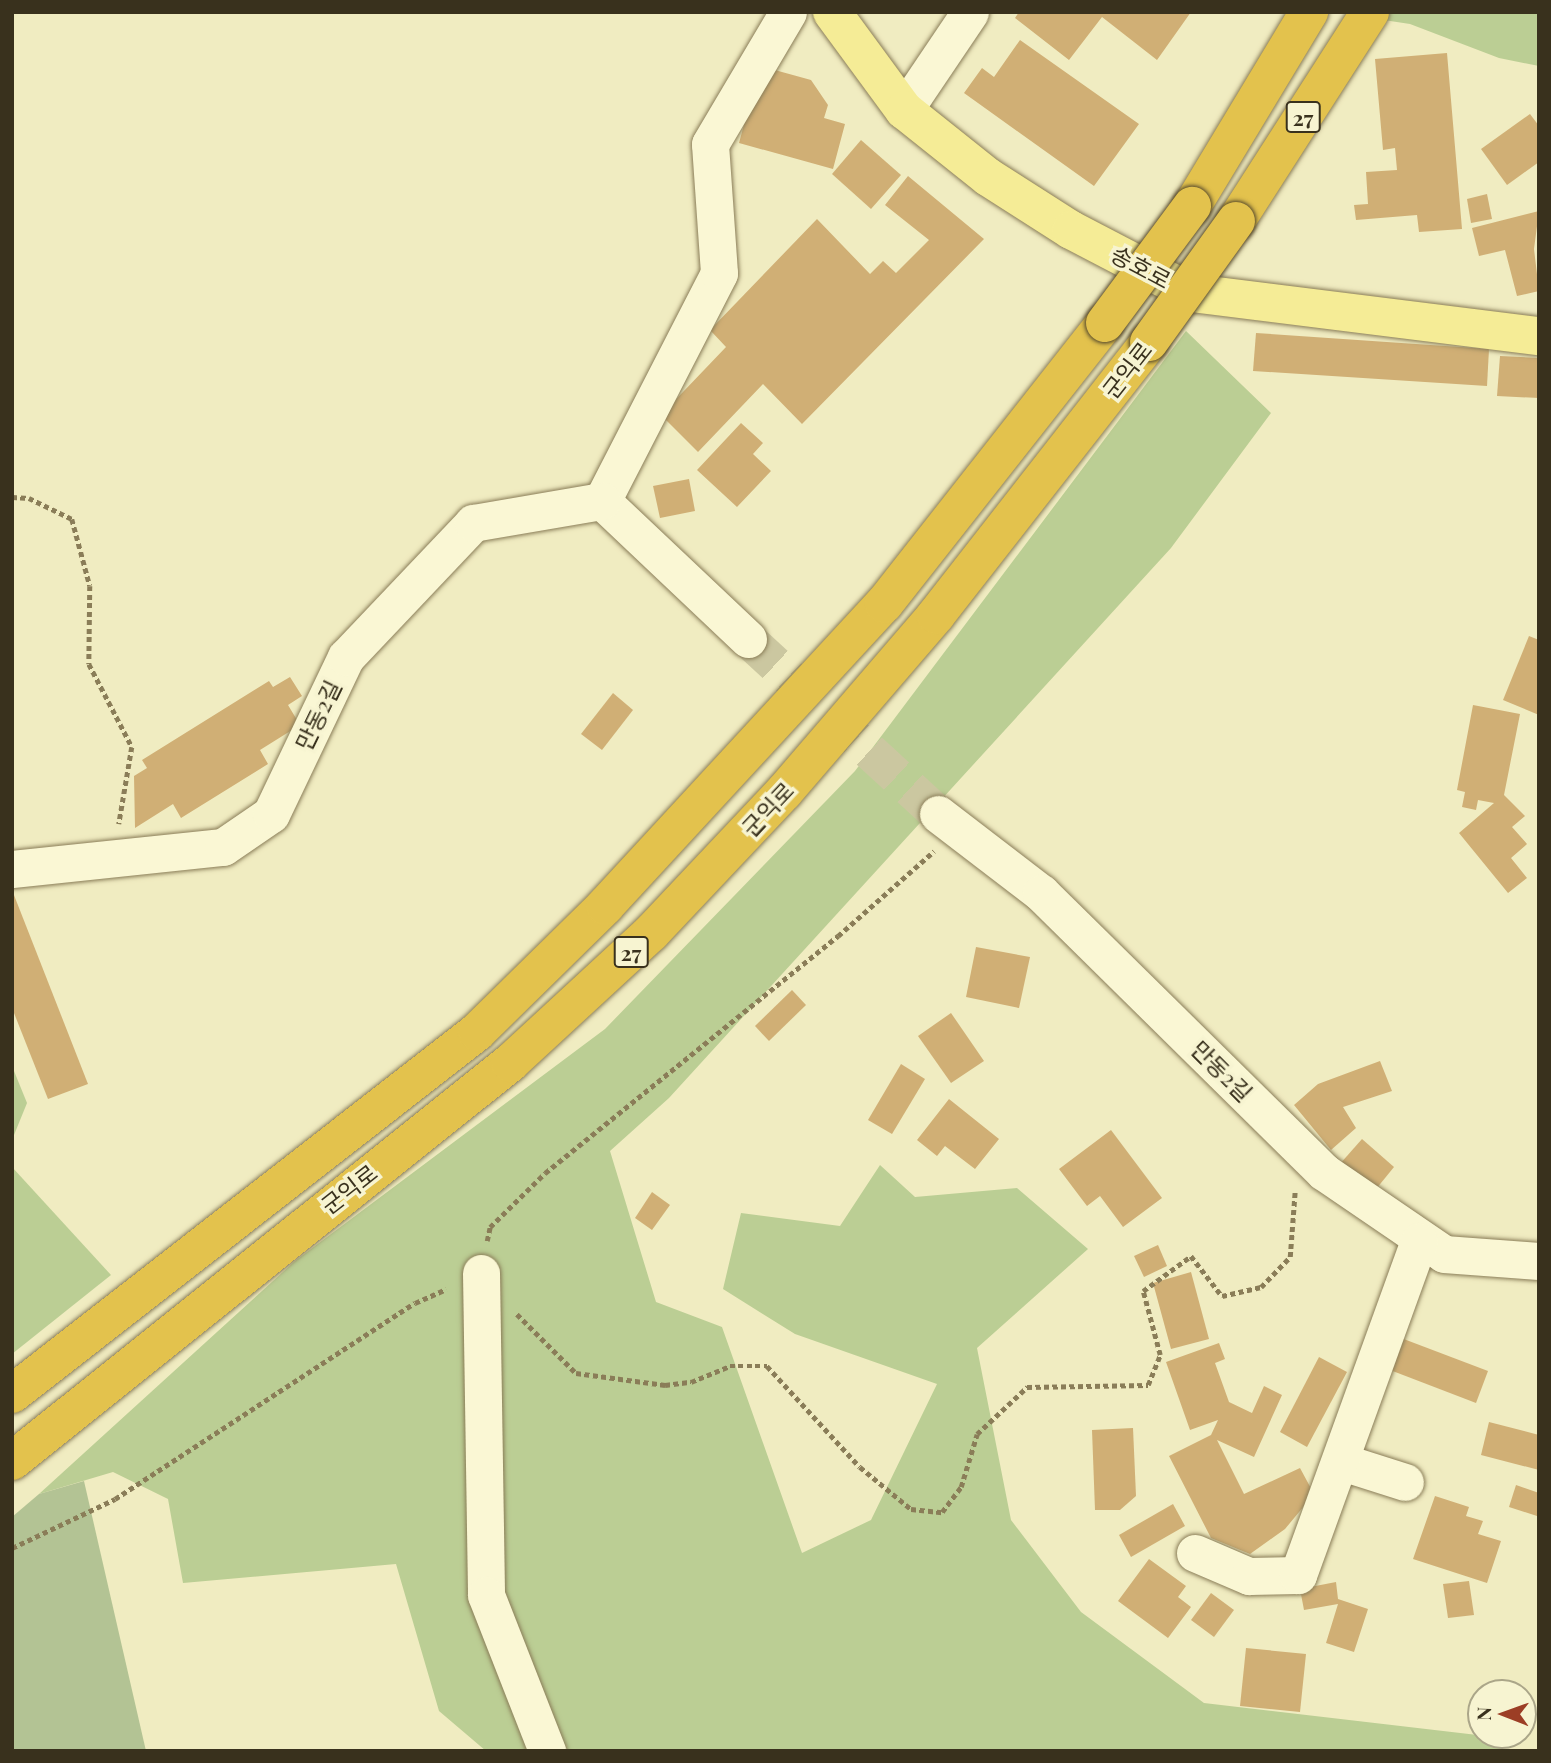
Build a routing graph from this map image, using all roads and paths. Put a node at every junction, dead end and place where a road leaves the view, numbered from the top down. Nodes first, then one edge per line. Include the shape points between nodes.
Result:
1 (788, 12) edge
2 (832, 12) edge
3 (970, 12) edge
4 (1309, 12) edge
5 (1370, 12) edge
6 (904, 110) junction
7 (1539, 336) edge
8 (12, 497) edge
9 (602, 501) junction
10 (748, 639) tunnel mouth
11 (948, 822) joint
12 (102, 859) junction
13 (12, 869) edge
14 (1324, 1172) junction
15 (1419, 1241) junction
16 (1539, 1261) edge
17 (481, 1273) junction
18 (12, 1394) edge
19 (12, 1461) edge
20 (1342, 1462) junction
21 (1405, 1482) dead end
22 (12, 1548) edge
23 (1195, 1553) dead end
24 (547, 1751) edge

1 - 9 street via 710,144 719,273
2 - 6 main road, 송호로
3 - 6 street
4 - 18 highway, 군익로 / 27, bridge via 1192,206 884,604 566,945 477,1032
5 - 19 highway, 군익로 / 27, bridge via 1236,221 1149,342 936,615 785,792 651,933 510,1063
6 - 7 main road, 송호로 via 988,177 1071,230 1192,293
8 - 12 path via 29,498 72,519 90,586 89,664 132,747 120,823
9 - 10 street
9 - 12 street, 만동2길 via 473,523 346,657 271,814 223,846
11 - 14 street, 만동2길 via 1041,893
11 - 17 path via 828,944 545,1173 490,1227
12 - 13 street, 만동2길
14 - 15 street, 만동2길
14 - 17 path via 1296,1188 1290,1257 1261,1287 1222,1296 1191,1256 1143,1291 1160,1356 1148,1385 1027,1387 977,1434 961,1487 942,1512 911,1509 860,1467 767,1366 730,1366 691,1382 665,1385 576,1373
15 - 16 street, 만동2길 via 1444,1254
15 - 20 street
17 - 22 path via 415,1303 115,1499
17 - 24 street via 486,1595
20 - 21 street
20 - 23 street via 1298,1575 1249,1576

